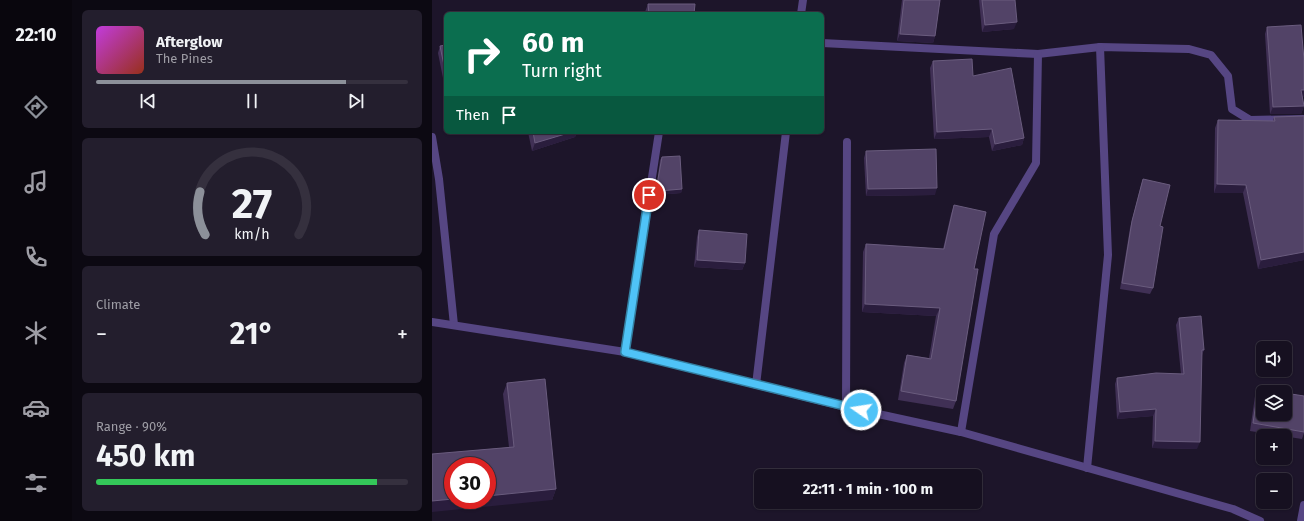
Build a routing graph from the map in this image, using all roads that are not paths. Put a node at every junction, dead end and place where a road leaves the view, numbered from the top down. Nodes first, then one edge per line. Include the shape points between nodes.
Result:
1 (803, 0) edge
2 (801, 12) edge
3 (824, 43) edge
4 (1100, 48) junction
5 (1038, 54) junction
6 (1304, 119) edge
7 (659, 134) edge
8 (786, 134) edge
9 (432, 137) edge
10 (847, 142) dead end
11 (432, 322) edge
12 (454, 325) junction
13 (625, 352) junction
14 (756, 385) junction
15 (846, 407) junction
16 (961, 432) junction
17 (1087, 468) junction
18 (1304, 505) edge
19 (1260, 521) edge
20 (1301, 521) edge

1 - 2 street
3 - 5 street
4 - 5 street
4 - 6 street via 1189,50 1211,55 1228,76 1232,109 1250,120
4 - 17 street via 1108,255
5 - 16 street via 1036,163 994,234
7 - 13 street
8 - 14 street
9 - 12 street
10 - 15 street
11 - 12 street
12 - 13 street
13 - 14 street
14 - 15 street
15 - 16 street
16 - 17 street
17 - 19 street via 1233,509
18 - 20 street

